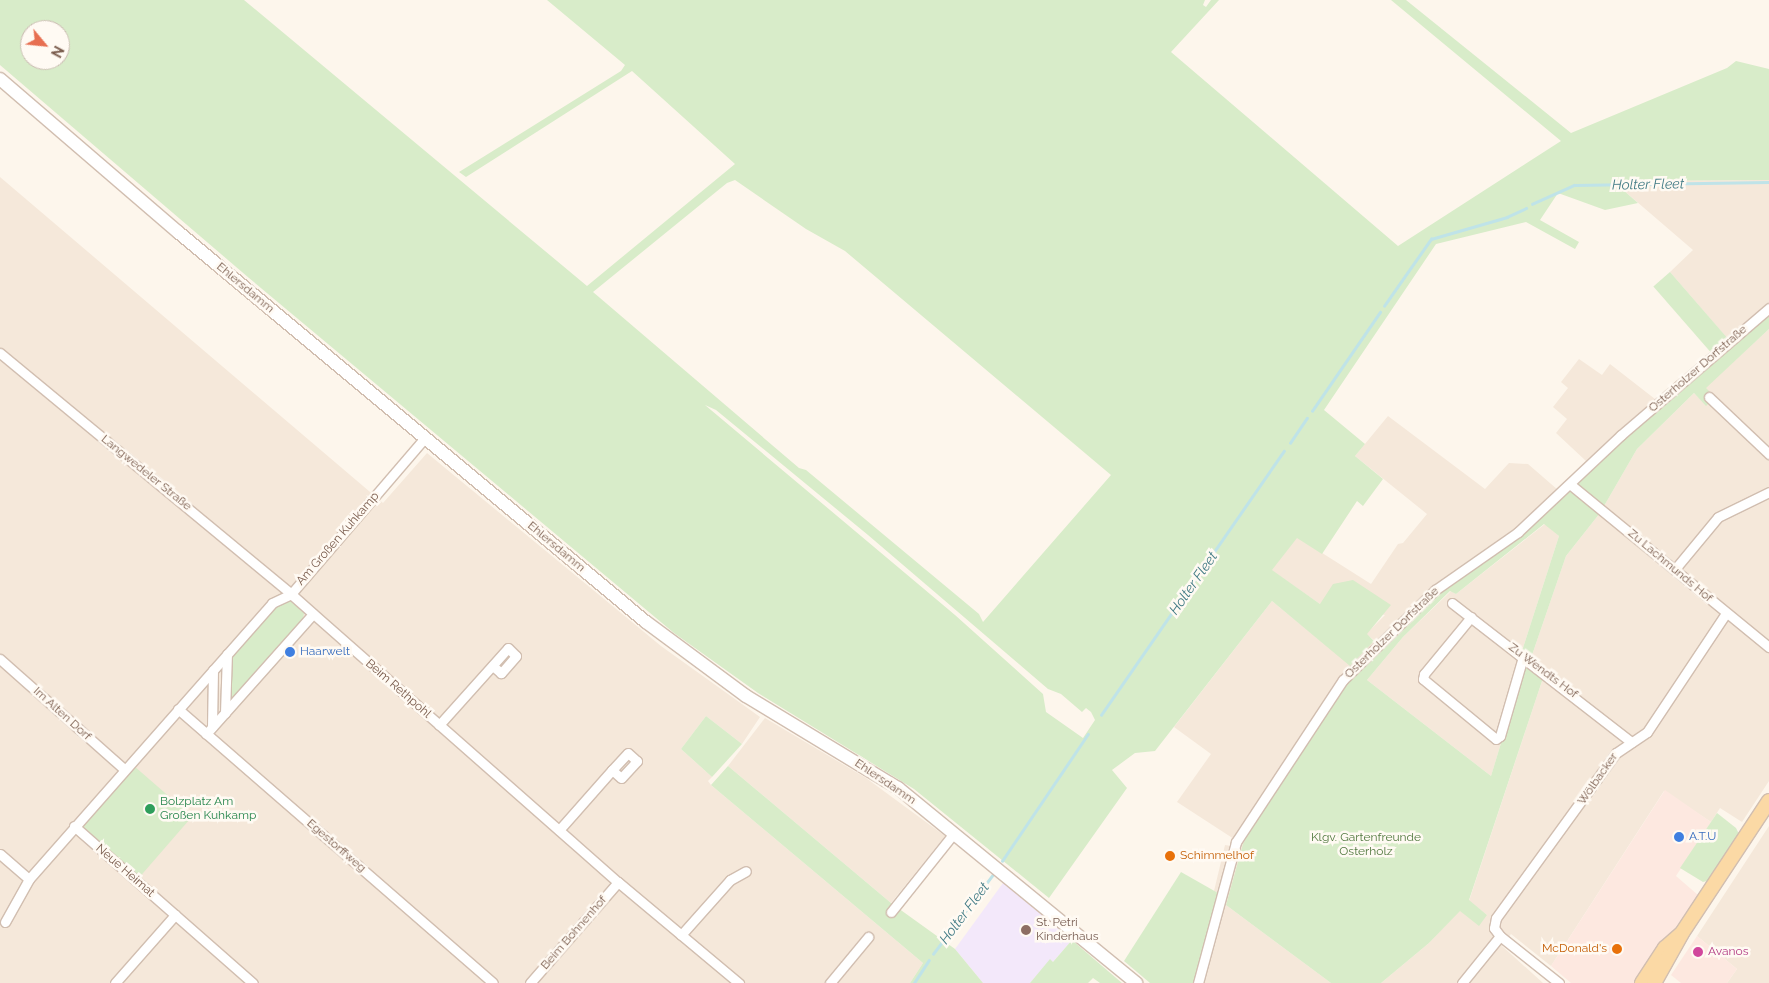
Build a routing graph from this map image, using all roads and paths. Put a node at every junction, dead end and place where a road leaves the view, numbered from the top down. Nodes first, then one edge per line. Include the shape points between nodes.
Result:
1 (0, 79) edge
2 (1769, 308) edge
3 (0, 353) edge
4 (1709, 397) dead end
5 (424, 439) junction
6 (1769, 454) edge
7 (1571, 485) junction
8 (1769, 492) edge
9 (1675, 569) junction
10 (291, 594) junction
11 (1452, 603) dead end
12 (1726, 613) junction
13 (313, 614) junction
14 (1471, 617) junction
15 (1769, 647) edge
16 (227, 654) junction
17 (1523, 657) junction
18 (0, 659) edge
19 (493, 666) dead end
20 (213, 670) junction
21 (178, 709) junction
22 (224, 713) junction
23 (439, 725) junction
24 (209, 730) junction
25 (1631, 742) junction
26 (124, 769) junction
27 (612, 770) dead end
28 (1769, 801) edge
29 (74, 826) junction
30 (559, 830) junction
31 (954, 833) junction
32 (0, 854) edge
33 (746, 871) dead end
34 (29, 878) junction
35 (618, 882) junction
36 (891, 912) dead end
37 (176, 915) junction
38 (6, 922) dead end
39 (1682, 933) junction
40 (681, 936) junction
41 (1500, 936) junction
42 (868, 937) dead end
43 (115, 983) edge
44 (253, 983) edge
45 (493, 983) edge
46 (530, 983) edge
47 (739, 983) edge
48 (830, 983) edge
49 (1136, 983) edge
50 (1198, 983) edge
51 (1462, 983) edge
52 (1559, 983) edge
53 (1642, 983) edge
54 (1654, 983) edge

1 - 5 street, Ehlersdamm
2 - 7 street, Osterholzer Dorfstraße via 1621,436
3 - 10 street, Langwedeler Straße
4 - 6 street
5 - 10 street, Am Großen Kuhkamp
5 - 31 street, Ehlersdamm via 701,664 753,700 898,788
7 - 9 street, Zu Lachmunds Hof
7 - 50 street, Osterholzer Dorfstraße via 1518,532 1435,590 1336,689 1236,842
8 - 9 street via 1718,517
9 - 12 street, Zu Lachmunds Hof via 1679,576
10 - 13 street, Beim Rethpohl
10 - 16 street, Am Großen Kuhkamp via 272,603
11 - 14 street, Zu Wendts Hof
12 - 15 street, Zu Lachmunds Hof
12 - 25 street, Wölbacker via 1647,732
13 - 22 street
13 - 23 street, Beim Rethpohl
14 - 17 street, Zu Wendts Hof
14 - 17 street via 1423,679 1496,739 1500,736
16 - 20 street, Am Großen Kuhkamp
16 - 22 street
17 - 25 street, Zu Wendts Hof
18 - 26 street, Im Alten Dorf
19 - 23 street, Beim Rethpohl
20 - 21 street, Am Großen Kuhkamp
20 - 24 street
21 - 24 street, Egestorffweg
21 - 26 street, Am Großen Kuhkamp
22 - 24 street
23 - 30 street, Beim Rethpohl
24 - 45 street, Egestorffweg
25 - 41 street, Wölbacker via 1622,747 1612,760 1496,918 1494,928
26 - 29 street, Am Großen Kuhkamp
27 - 30 street
28 - 39 main road
29 - 34 street, Am Großen Kuhkamp
29 - 37 street, Neue Heimat
30 - 35 street, Beim Rethpohl
31 - 36 street
31 - 49 street, Ehlersdamm
32 - 34 street
33 - 40 street via 730,880
34 - 38 street, Am Großen Kuhkamp
35 - 40 street, Beim Rethpohl
35 - 46 street, Beim Bohnenhof
37 - 43 street
37 - 44 street, Neue Heimat
39 - 53 main road via 1665,948
39 - 54 main road
40 - 47 street, Beim Rethpohl
41 - 51 street
41 - 52 street
42 - 48 street

